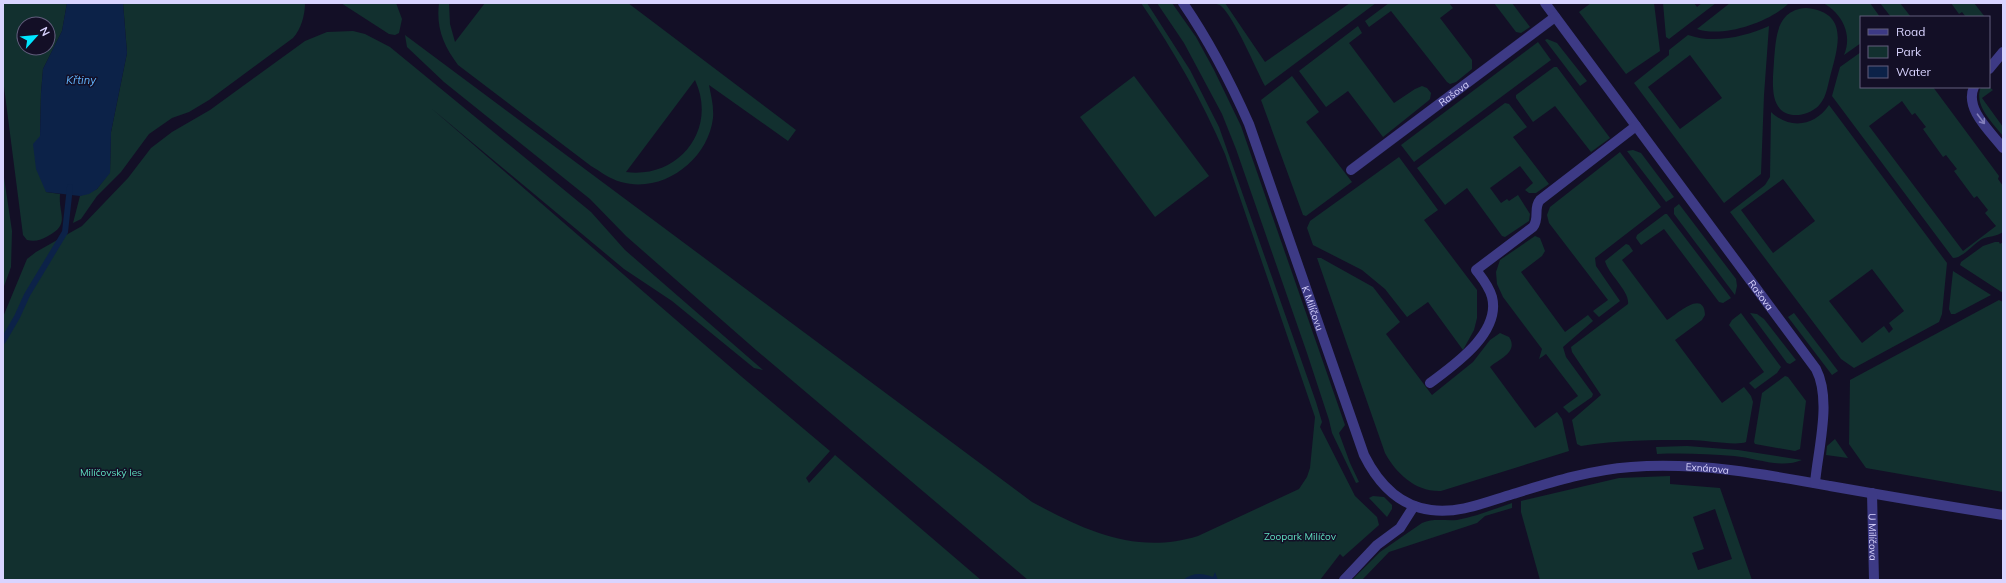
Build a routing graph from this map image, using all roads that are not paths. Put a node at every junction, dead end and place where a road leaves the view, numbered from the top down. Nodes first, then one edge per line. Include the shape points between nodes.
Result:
1 (1183, 3) edge
2 (1545, 3) edge
3 (1556, 17) junction
4 (2003, 52) edge
5 (1990, 67) edge
6 (1974, 88) edge
7 (1636, 126) junction
8 (2003, 148) edge
9 (1351, 170) dead end
10 (1430, 383) dead end
11 (1814, 483) junction
12 (1872, 493) junction
13 (1414, 506) junction
14 (2003, 515) edge
15 (1344, 580) edge
16 (1874, 580) edge

1 - 13 street, K Milíčovu via 1229,79 1249,124 1364,455 1370,468 1387,490
2 - 3 street, Rašova
3 - 7 street, Rašova
3 - 9 street, Rašova
4 - 5 street
6 -> 8 street via 1974,110
7 - 10 street via 1540,200 1536,206 1537,219 1533,227 1476,270 1492,298 1488,324 1467,355
7 - 11 street, Rašova via 1821,378 1823,409
11 - 12 street, Exnárova
11 - 13 street, Exnárova via 1719,468 1633,467 1582,474 1461,509 1431,510
12 - 14 street, Exnárova
12 - 16 street, U Milíčova
13 - 15 street via 1400,528 1377,546

